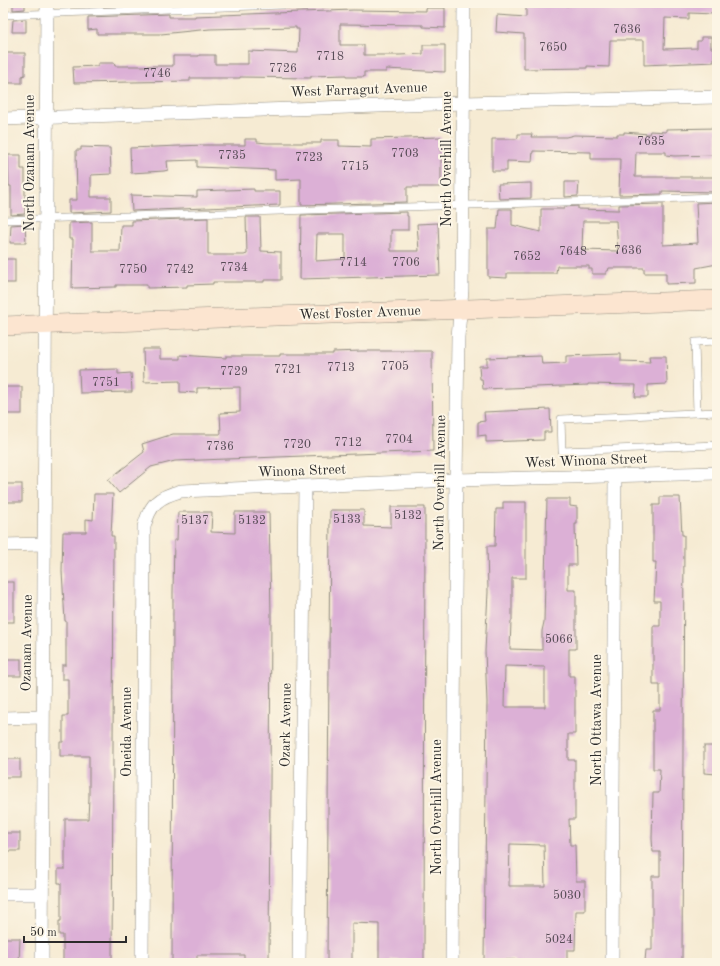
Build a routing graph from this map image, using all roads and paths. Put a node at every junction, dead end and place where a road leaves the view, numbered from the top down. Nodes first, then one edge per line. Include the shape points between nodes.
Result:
1 (337, 3) edge
2 (464, 3) edge
3 (47, 8) edge
4 (3, 15) edge
5 (717, 97) edge
6 (464, 103) junction
7 (46, 117) junction
8 (3, 119) edge
9 (717, 197) edge
10 (463, 206) junction
11 (46, 218) junction
12 (3, 220) edge
13 (717, 300) edge
14 (460, 310) junction
15 (45, 324) junction
16 (3, 326) edge
17 (717, 341) edge
18 (717, 412) edge
19 (697, 413) junction
20 (717, 445) edge
21 (717, 473) edge
22 (615, 476) junction
23 (456, 480) junction
24 (305, 487) junction
25 (154, 504) joint
26 (44, 544) junction
27 (3, 545) edge
28 (42, 717) junction
29 (3, 718) edge
30 (3, 894) edge
31 (41, 894) junction
32 (42, 963) edge
33 (142, 963) edge
34 (299, 963) edge
35 (452, 963) edge
36 (612, 963) edge

1 - 3 lane
2 - 6 street, North Overhill Avenue
3 - 4 lane
3 - 7 street, North Ozanam Avenue
5 - 6 street, West Farragut Avenue
6 - 7 street, West Farragut Avenue
6 - 10 street, North Overhill Avenue
7 - 8 street, West Farragut Avenue
7 - 11 street, North Ozanam Avenue
9 - 10 lane
10 - 11 lane
10 - 14 street, North Overhill Avenue
11 - 12 lane
11 - 15 street, North Ozanam Avenue
13 - 14 street, West Foster Avenue
14 - 15 street, West Foster Avenue
14 - 23 street, North Overhill Avenue
15 - 16 street, West Foster Avenue
15 - 26 street, Ozanam Avenue
17 - 19 lane via 696,342
18 - 19 lane
19 - 20 lane via 561,418 562,451
21 - 22 street, West Winona Street
22 - 23 street, West Winona Street
22 - 36 street, North Ottawa Avenue
23 - 24 street, Winona Street
23 - 35 street, North Overhill Avenue
24 - 25 street, Winona Street via 181,491 164,495
24 - 34 street, Ozark Avenue
25 - 33 street, Oneida Avenue via 144,527
26 - 27 street
26 - 28 street, Ozanam Avenue
28 - 29 street
28 - 31 street, Ozanam Avenue
30 - 31 street
31 - 32 street, Ozanam Avenue

